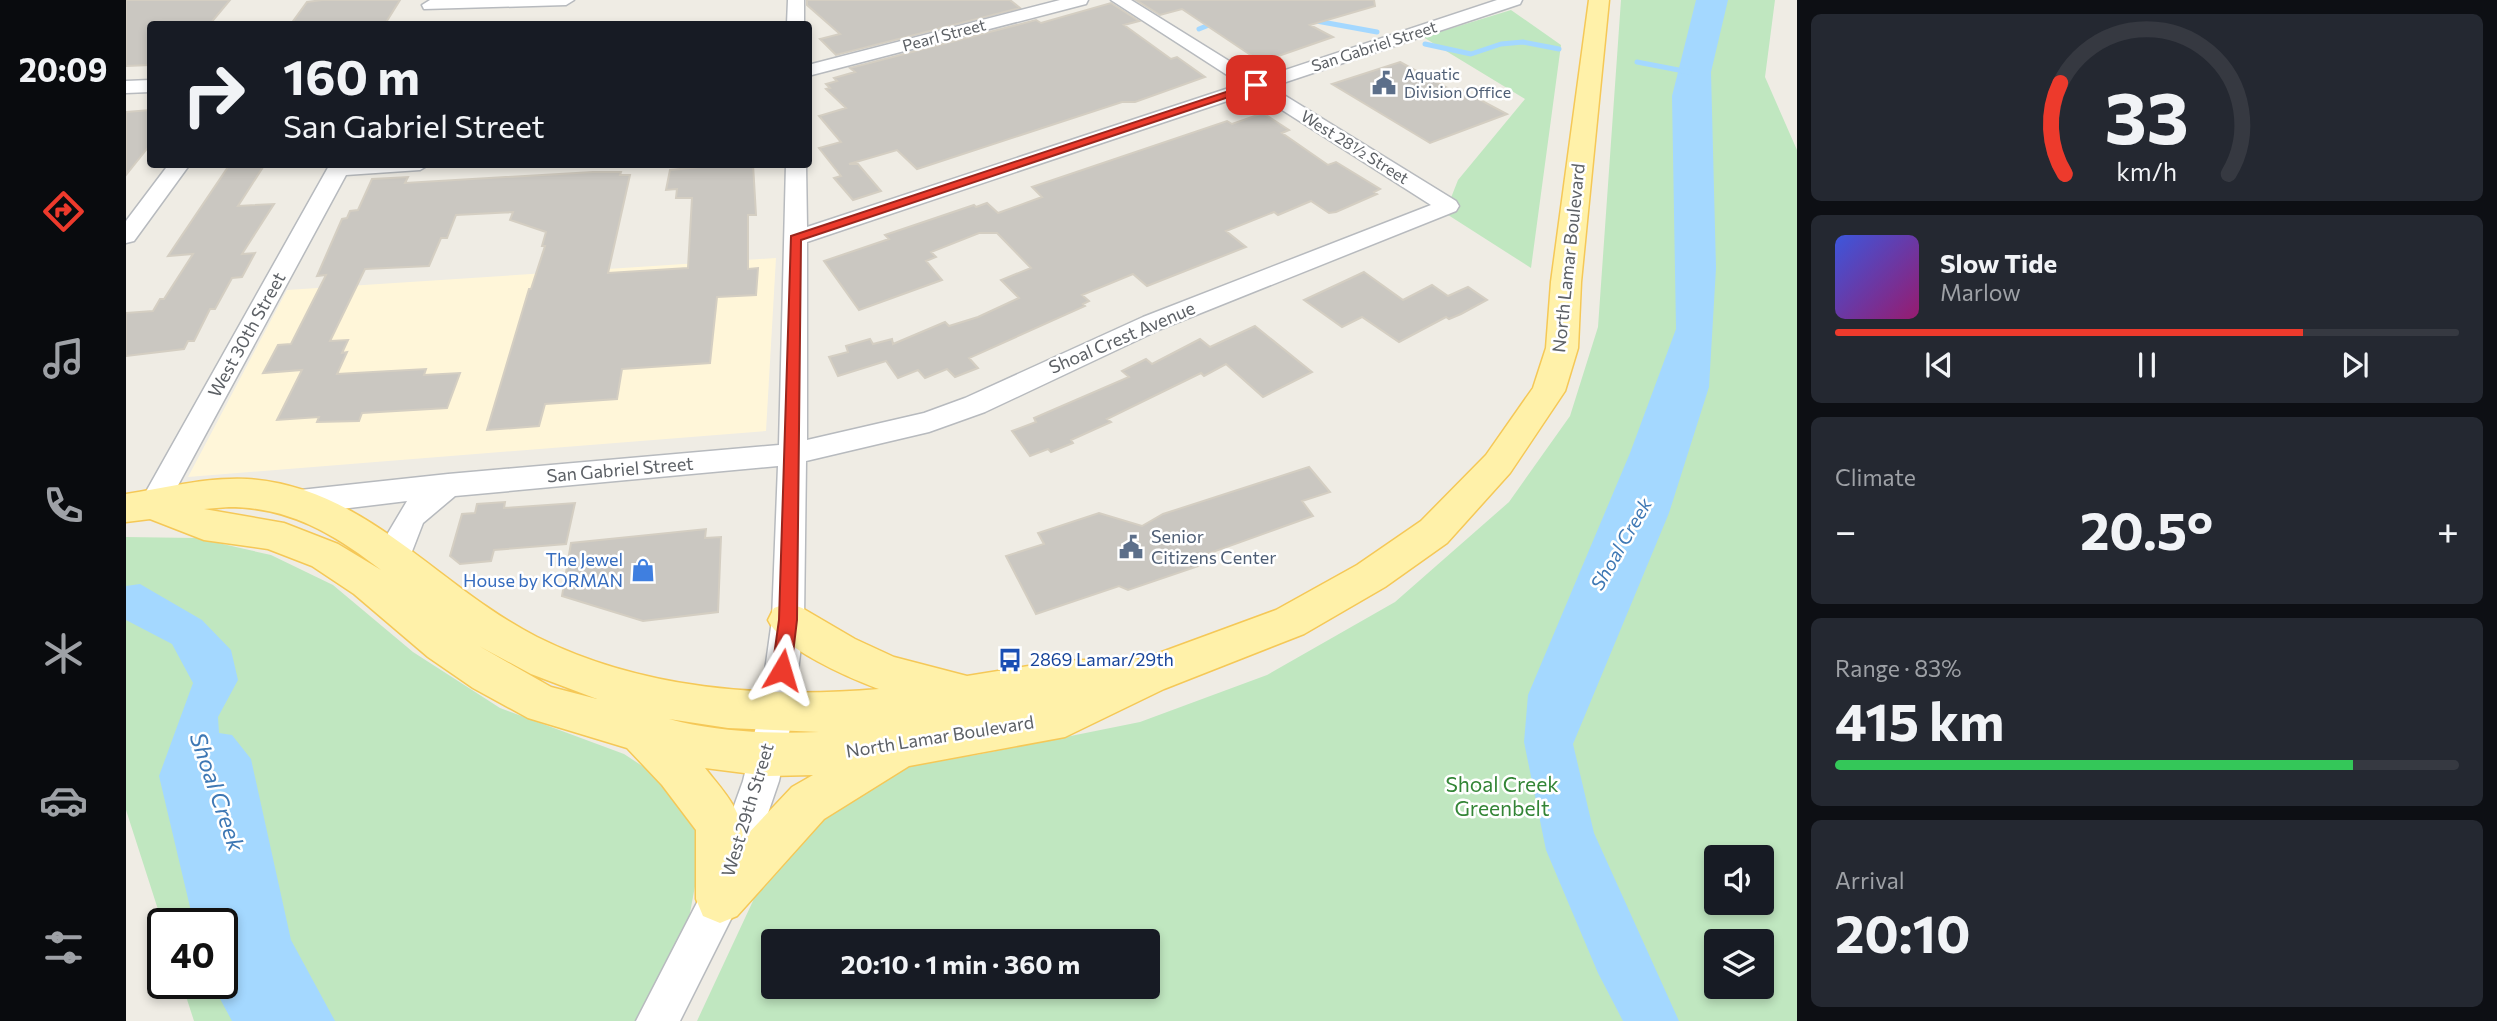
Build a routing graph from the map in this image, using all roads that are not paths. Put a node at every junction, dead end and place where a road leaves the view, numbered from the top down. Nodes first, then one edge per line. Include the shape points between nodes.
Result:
1 (566, 0) edge
2 (796, 0) edge
3 (1080, 0) edge
4 (1119, 0) edge
5 (1514, 0) edge
6 (1598, 0) edge
7 (431, 3) edge
8 (421, 21) edge
9 (796, 21) edge
10 (812, 70) edge
11 (1256, 85) junction
12 (147, 86) edge
13 (126, 87) edge
14 (177, 168) edge
15 (338, 168) edge
16 (796, 168) edge
17 (1448, 206) joint
18 (126, 236) edge
19 (795, 238) junction
20 (791, 453) junction
21 (448, 485) junction
22 (300, 502) junction
23 (139, 506) edge
24 (395, 558) junction
25 (788, 620) junction
26 (1149, 676) junction
27 (972, 696) junction
28 (640, 732) junction
29 (772, 735) junction
30 (901, 747) junction
31 (720, 900) junction
32 (657, 1021) edge

1 - 7 street
2 - 9 street
3 - 10 street, Pearl Street
4 - 11 street, West 28½ Street
5 - 11 street, San Gabriel Street
6 - 26 main road, North Lamar Boulevard via 1562,348 1549,391 1498,464 1434,532 1371,576 1290,622
7 - 8 street
11 - 17 street, West 28½ Street
11 - 19 street, San Gabriel Street
12 - 13 street
14 - 18 street
15 - 23 street, West 30th Street
16 - 19 street, West 29th Street
17 - 20 street, Shoal Crest Avenue via 1152,323 975,405 929,422
19 - 20 street, West 29th Street
20 - 21 street, San Gabriel Street
20 - 25 street, West 29th Street
21 - 22 street, San Gabriel Street
21 - 24 street via 412,514 402,530
22 - 23 main road via 258,513
22 - 24 main road, North Lamar Boulevard via 351,527
23 - 28 main road, North Lamar Boulevard via 204,525 271,534 325,555 368,582 442,644 488,675 543,704
24 - 29 main road, North Lamar Boulevard via 469,618 567,671 704,705
25 - 27 main road via 888,674
25 - 29 street, West 29th Street
26 - 27 main road, North Lamar Boulevard via 1048,681
26 - 30 main road, North Lamar Boulevard via 1065,717
27 - 29 main road, North Lamar Boulevard
28 - 29 main road, North Lamar Boulevard via 688,745
28 - 31 main road via 678,770 719,823
29 - 30 main road, North Lamar Boulevard via 836,753
29 - 31 street, West 29th Street
30 - 31 main road via 808,803
31 - 32 street, West 29th Street

